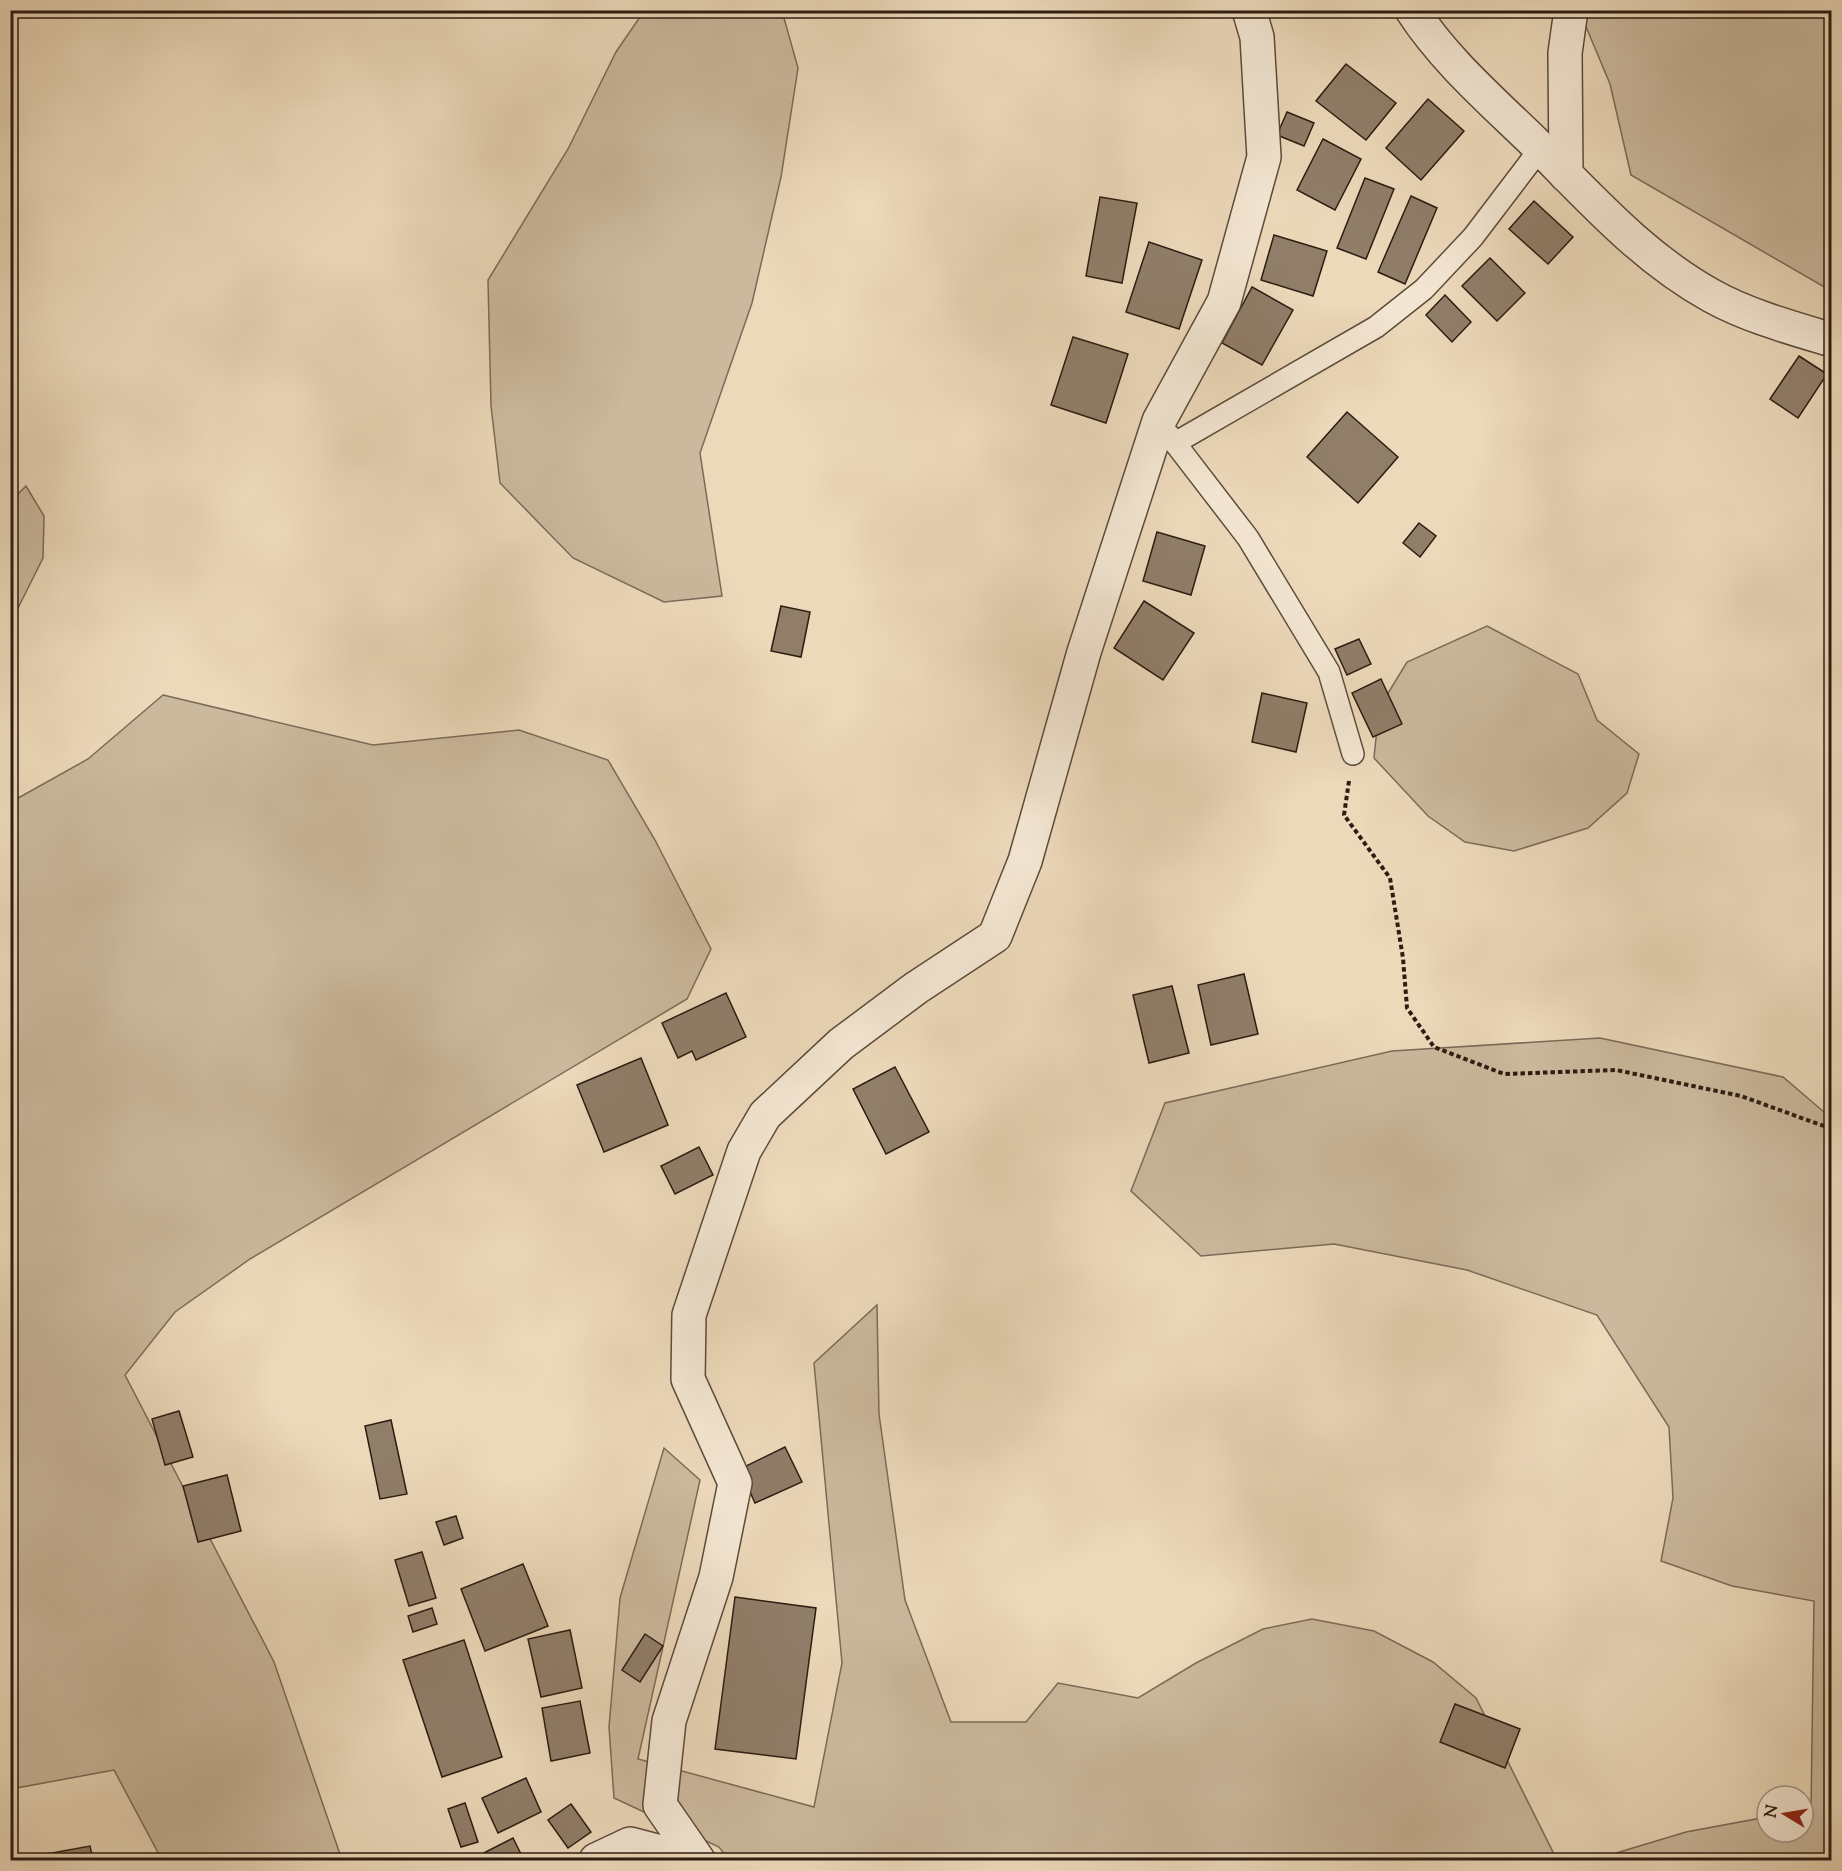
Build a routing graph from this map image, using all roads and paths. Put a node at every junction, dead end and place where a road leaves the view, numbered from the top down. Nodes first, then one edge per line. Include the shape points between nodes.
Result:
1 (1249, 10) edge
2 (1412, 10) edge
3 (1571, 10) edge
4 (1540, 149) junction
5 (1566, 175) junction
6 (1832, 340) edge
7 (1167, 432) junction
8 (1353, 754) joint
9 (1832, 1129) edge
10 (596, 1860) edge
11 (691, 1860) edge
12 (698, 1860) edge

1 - 7 street via 1257,37 1264,157 1224,302
2 - 4 street via 1433,39
3 - 5 street via 1565,53
4 - 5 street
4 - 7 lane via 1473,237 1424,289 1376,327
5 - 6 street via 1640,248 1712,296
7 - 8 lane via 1248,538 1329,672
7 - 12 street via 1084,652 1025,861 995,936 916,988 842,1044 765,1115 744,1151 689,1315 688,1379 735,1483 716,1577 669,1721 660,1805
8 - 9 path via 1344,815 1390,878 1407,1008 1434,1047 1504,1074 1616,1070 1741,1096
10 - 11 street via 630,1844

